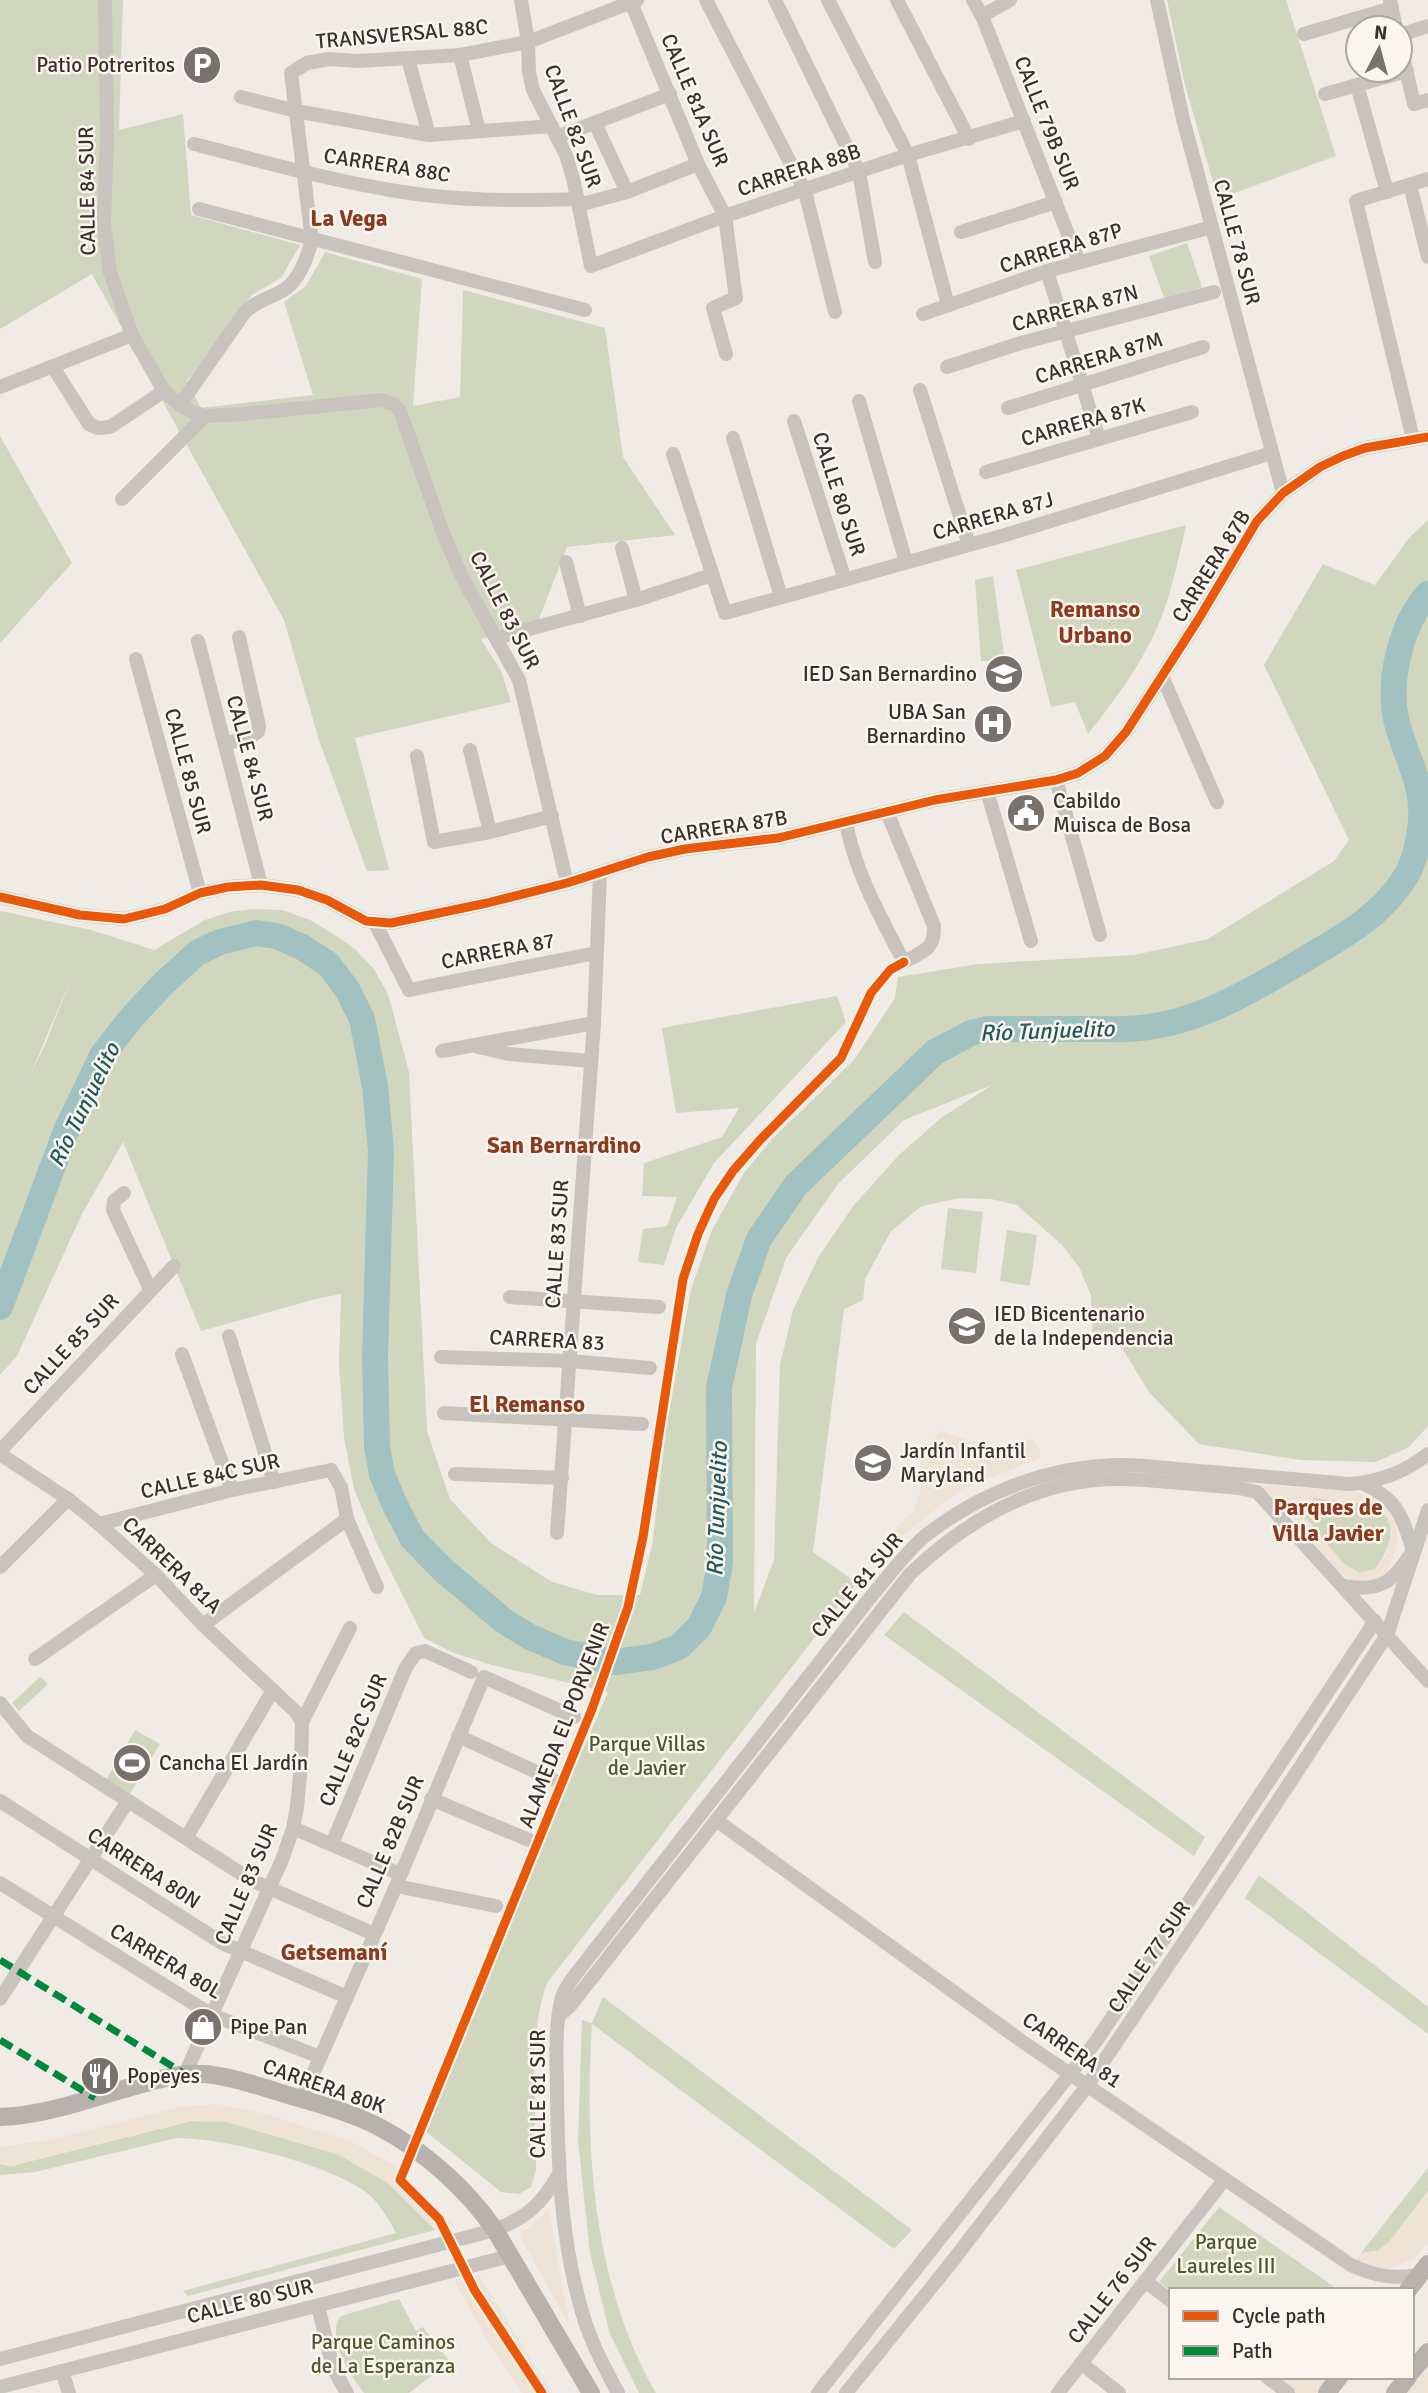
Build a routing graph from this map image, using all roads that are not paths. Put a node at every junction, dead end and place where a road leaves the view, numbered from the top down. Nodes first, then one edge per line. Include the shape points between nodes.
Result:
1 (105, 0) edge
2 (522, 0) edge
3 (706, 0) edge
4 (775, 0) edge
5 (828, 0) edge
6 (897, 0) edge
7 (973, 0) edge
8 (1010, 0) edge
9 (1157, 0) edge
10 (633, 1) edge
11 (1391, 4) edge
12 (982, 16) junction
13 (1304, 34) dead end
14 (528, 43) junction
15 (460, 55) junction
16 (408, 59) junction
17 (1361, 84) edge
18 (1413, 84) edge
19 (1357, 85) junction
20 (670, 94) junction
21 (1325, 94) dead end
22 (241, 97) dead end
23 (1421, 102) edge
24 (296, 111) junction
25 (1024, 121) junction
26 (595, 123) junction
27 (479, 131) junction
28 (555, 131) junction
29 (429, 135) junction
30 (969, 139) junction
31 (194, 144) dead end
32 (908, 156) junction
33 (698, 164) junction
34 (859, 172) junction
35 (304, 173) junction
36 (1428, 179) edge
37 (1410, 184) junction
38 (805, 191) junction
39 (627, 192) junction
40 (1387, 192) junction
41 (578, 202) junction
42 (1056, 202) junction
43 (199, 209) dead end
44 (725, 216) junction
45 (1212, 227) junction
46 (961, 232) dead end
47 (312, 240) junction
48 (1428, 257) edge
49 (876, 262) dead end
50 (1079, 262) junction
51 (591, 266) joint
52 (1047, 271) junction
53 (1214, 292) dead end
54 (948, 305) junction
55 (585, 310) dead end
56 (835, 312) dead end
57 (923, 314) dead end
58 (1066, 331) junction
59 (132, 335) junction
60 (1203, 347) dead end
61 (726, 355) dead end
62 (53, 367) junction
63 (947, 367) dead end
64 (1082, 385) junction
65 (0, 387) edge
66 (920, 390) dead end
67 (164, 391) junction
68 (859, 401) dead end
69 (180, 405) junction
70 (1008, 408) dead end
71 (1192, 412) dead end
72 (205, 416) junction
73 (794, 421) dead end
74 (1428, 437) edge
75 (733, 438) dead end
76 (1099, 439) junction
77 (1413, 439) junction
78 (1272, 453) junction
79 (673, 454) dead end
80 (986, 472) dead end
81 (1283, 493) junction
82 (122, 499) dead end
83 (969, 545) junction
84 (622, 548) dead end
85 (566, 562) dead end
86 (906, 562) junction
87 (712, 575) junction
88 (845, 580) junction
89 (781, 597) junction
90 (636, 600) junction
91 (580, 616) junction
92 (239, 637) dead end
93 (496, 638) junction
94 (198, 641) dead end
95 (136, 659) dead end
96 (1162, 676) junction
97 (225, 744) junction
98 (470, 750) dead end
99 (417, 756) dead end
100 (1056, 780) junction
101 (987, 791) junction
102 (1217, 802) dead end
103 (887, 812) junction
104 (552, 816) junction
105 (846, 823) junction
106 (490, 832) junction
107 (600, 873) junction
108 (567, 883) junction
109 (261, 885) junction
110 (200, 894) junction
111 (0, 897) edge
112 (375, 923) junction
113 (1100, 935) dead end
114 (1031, 941) dead end
115 (596, 953) junction
116 (594, 1023) junction
117 (472, 1045) junction
118 (442, 1051) dead end
119 (591, 1061) junction
120 (124, 1193) dead end
121 (174, 1266) dead end
122 (150, 1289) junction
123 (510, 1297) dead end
124 (575, 1301) junction
125 (659, 1307) dead end
126 (229, 1336) dead end
127 (182, 1354) dead end
128 (441, 1357) dead end
129 (570, 1361) junction
130 (650, 1368) dead end
131 (444, 1413) dead end
132 (566, 1419) junction
133 (642, 1424) dead end
134 (0, 1453) edge
135 (1428, 1454) edge
136 (455, 1474) dead end
137 (562, 1478) junction
138 (274, 1482) junction
139 (1362, 1483) junction
140 (232, 1490) junction
141 (68, 1499) junction
142 (1428, 1510) edge
143 (347, 1519) junction
144 (99, 1524) junction
145 (558, 1533) dead end
146 (1413, 1550) junction
147 (0, 1567) edge
148 (156, 1575) junction
149 (1343, 1586) junction
150 (377, 1587) dead end
151 (1375, 1622) junction
152 (202, 1625) junction
153 (350, 1628) dead end
154 (1387, 1635) junction
155 (35, 1659) dead end
156 (477, 1675) junction
157 (1428, 1681) edge
158 (273, 1690) junction
159 (0, 1703) edge
160 (574, 1717) dead end
161 (302, 1722) junction
162 (458, 1736) junction
163 (552, 1779) dead end
164 (431, 1799) junction
165 (0, 1801) edge
166 (128, 1801) junction
167 (716, 1820) junction
168 (293, 1828) junction
169 (186, 1838) junction
170 (529, 1840) dead end
171 (332, 1844) junction
172 (91, 1859) junction
173 (398, 1880) junction
174 (0, 1883) edge
175 (269, 1888) junction
176 (496, 1906) dead end
177 (55, 1918) junction
178 (374, 1934) junction
179 (240, 1951) junction
180 (347, 1997) junction
181 (0, 1999) edge
182 (212, 2015) junction
183 (560, 2015) junction
184 (320, 2057) junction
185 (185, 2074) junction
186 (1071, 2075) junction
187 (1087, 2086) junction
188 (302, 2099) junction
189 (0, 2117) edge
190 (559, 2174) junction
191 (1224, 2180) junction
192 (495, 2230) junction
193 (510, 2256) junction
194 (1424, 2269) edge
195 (1145, 2281) junction
196 (1410, 2288) edge
197 (1169, 2299) edge
198 (318, 2305) junction
199 (1428, 2352) edge
200 (0, 2358) edge
201 (1081, 2363) junction
202 (1416, 2369) edge
203 (62, 2371) junction
204 (1270, 2379) edge
205 (1407, 2379) edge
206 (0, 2387) edge
207 (69, 2393) edge
208 (347, 2393) edge
209 (591, 2393) edge
210 (618, 2393) edge
211 (818, 2393) edge
212 (846, 2393) edge
213 (1058, 2393) edge
214 (1119, 2393) edge
215 (1288, 2393) edge
216 (1395, 2393) edge

1 - 59 street, CALLE 84 SUR via 104,225 110,272
2 - 14 street, CALLE 82 SUR
3 - 38 street
4 - 34 street
5 - 32 street
6 - 30 street
7 - 12 street, CALLE 79B SUR
8 - 12 street
9 - 45 street, CALLE 78 SUR
10 - 14 street, TRANSVERSAL 88C
10 - 20 street, CALLE 81A SUR
11 - 13 street
12 - 25 street, CALLE 79B SUR
14 - 15 street, TRANSVERSAL 88C
14 - 28 street, CALLE 82 SUR via 533,90
15 - 16 street, TRANSVERSAL 88C
15 - 27 street
16 - 24 street, TRANSVERSAL 88C via 307,63 291,73
16 - 29 street
17 - 19 street
18 - 23 street
19 - 21 street
19 - 40 street
20 - 26 street
20 - 33 street, CALLE 81A SUR
22 - 24 street
24 - 29 street
24 - 35 street
25 - 30 street, CARRERA 88B
25 - 42 street, CALLE 79B SUR
26 - 28 street
26 - 39 street
27 - 28 street
27 - 29 street
28 - 41 street, CALLE 82 SUR
30 - 32 street, CARRERA 88B
31 - 35 street, CARRERA 88C
32 - 34 street, CARRERA 88B
32 - 54 street
33 - 39 street, CARRERA 88C
33 - 44 street, CALLE 81A SUR
34 - 38 street, CARRERA 88B
34 - 49 street
35 - 41 street, CARRERA 88C via 403,192
35 - 47 street
36 - 37 street
37 - 40 street
37 - 48 street
38 - 44 street, CARRERA 88B
38 - 56 street
39 - 41 street, CARRERA 88C
40 - 77 street via 1356,201
41 - 51 street, CALLE 82 SUR
42 - 46 street
42 - 50 street, CALLE 79B SUR
43 - 47 street
44 - 51 street, CARRERA 88B
44 - 61 street, CALLE 81A SUR via 736,298 713,308
45 - 50 street, CARRERA 87P
45 - 78 street, CALLE 78 SUR
47 - 55 street
47 - 69 street via 291,284 244,313
50 - 52 street, CARRERA 87P
52 - 54 street, CARRERA 87P
52 - 58 street
53 - 58 street, CARRERA 87N
54 - 57 street, CARRERA 87P
58 - 63 street, CARRERA 87N
58 - 64 street
59 - 62 street
59 - 67 street, CALLE 84 SUR
60 - 64 street, CARRERA 87M
62 - 65 street
62 - 67 street via 89,424 98,428 110,428
64 - 70 street, CARRERA 87M
64 - 76 street
66 - 83 street
67 - 69 street, CALLE 84 SUR
68 - 86 street
69 - 72 street, CALLE 84 SUR
71 - 76 street, CARRERA 87K
72 - 82 street
72 - 93 street, CALLE 83 SUR via 381,400 395,404 443,533
73 - 88 street, CALLE 80 SUR
74 - 77 street, CARRERA 87B
75 - 89 street
76 - 80 street, CARRERA 87K
77 - 81 street, CARRERA 87B via 1343,456
78 - 81 street, CALLE 78 SUR
78 - 83 street, CARRERA 87J
79 - 87 street
81 - 96 street, CARRERA 87B via 1257,521
83 - 86 street, CARRERA 87J
84 - 90 street
85 - 91 street
86 - 88 street, CARRERA 87J
87 - 89 street, CARRERA 87J via 724,613
87 - 90 street
88 - 89 street, CARRERA 87J
90 - 91 street
91 - 93 street
92 - 97 street via 259,726 252,736
93 - 104 street, CALLE 83 SUR via 519,680
94 - 97 street, CALLE 84 SUR
95 - 110 street, CALLE 85 SUR
96 - 100 street, CARRERA 87B via 1105,756
96 - 102 street
97 - 109 street, CALLE 84 SUR
98 - 106 street
99 - 106 street via 434,842
100 - 101 street, CARRERA 87B
100 - 113 street
101 - 103 street, CARRERA 87B
101 - 114 street
103 - 105 street, CARRERA 87B
103 - 105 street via 934,926 932,945 904,962 860,875
104 - 106 street
104 - 108 street, CALLE 83 SUR
105 - 107 street, CARRERA 87B via 778,838 685,849
107 - 108 street, CARRERA 87B
107 - 115 street, CALLE 83 SUR
108 - 112 street, CARRERA 87B via 437,915
109 - 110 street, CARRERA 87B
109 - 112 street, CARRERA 87B via 298,890
110 - 111 street, CARRERA 87B via 124,919 80,915
112 - 115 street, CARRERA 87 via 409,990
115 - 116 street, CALLE 83 SUR
116 - 117 street
116 - 119 street, CALLE 83 SUR
117 - 118 street
117 - 119 street via 509,1054
119 - 124 street, CALLE 83 SUR
120 - 122 street via 114,1201 113,1210
121 - 122 street, CALLE 85 SUR
122 - 134 street, CALLE 85 SUR
123 - 124 street
124 - 125 street
124 - 129 street, CALLE 83 SUR
126 - 138 street
127 - 140 street
128 - 129 street, CARRERA 83
129 - 130 street, CARRERA 83
129 - 132 street, CALLE 83 SUR
131 - 132 street
132 - 133 street
132 - 137 street, CALLE 83 SUR
134 - 141 street, CARRERA 81A
135 - 139 street, CALLE 81 SUR via 1400,1473
136 - 137 street
137 - 145 street, CALLE 83 SUR
138 - 140 street, CALLE 84C SUR
138 - 143 street, CALLE 84C SUR via 331,1470 341,1487
139 - 146 street via 1388,1497 1396,1507
139 - 183 street, CALLE 81 SUR via 1100,1466 1023,1481 955,1516 911,1549 869,1600 569,1983
140 - 144 street, CALLE 84C SUR
141 - 144 street, CARRERA 81A
141 - 147 street
142 - 146 street, CALLE 77 SUR
143 - 150 street
143 - 152 street
144 - 148 street, CARRERA 81A
146 - 149 street via 1388,1582 1369,1588
146 - 154 street, CALLE 77 SUR
148 - 152 street, CARRERA 81A
148 - 155 street
149 - 151 street
149 - 167 street, CALLE 81 SUR via 1257,1492 1121,1479 1066,1485 1020,1499 977,1520 910,1574
151 - 154 street
151 - 186 street, CALLE 77 SUR
152 - 158 street, CARRERA 81A
153 - 161 street, CALLE 83 SUR
154 - 157 street
154 - 187 street, CALLE 77 SUR
156 - 160 street
156 - 162 street, CALLE 82B SUR
156 - 171 street, CALLE 82C SUR via 425,1651 416,1653 406,1667
158 - 161 street, CARRERA 81A
158 - 169 street
159 - 166 street via 27,1736
161 - 168 street, CALLE 83 SUR
162 - 163 street
162 - 164 street, CALLE 82B SUR
164 - 170 street
164 - 173 street, CALLE 82B SUR
165 - 172 street, CARRERA 80N
166 - 169 street
166 - 172 street
167 - 183 street, CALLE 81 SUR
167 - 186 street, CARRERA 81
168 - 171 street
168 - 175 street, CALLE 83 SUR
169 - 175 street
171 - 173 street
172 - 177 street
172 - 179 street, CARRERA 80N
173 - 176 street
173 - 178 street, CALLE 82B SUR
174 - 177 street, CARRERA 80L
175 - 178 street
175 - 179 street, CALLE 83 SUR
177 - 181 street
177 - 182 street, CARRERA 80L
178 - 180 street, CALLE 82B SUR
179 - 180 street, CARRERA 80N
179 - 182 street, CALLE 83 SUR
180 - 184 street, CALLE 82B SUR
182 - 184 street, CARRERA 80L
182 - 185 street, CALLE 83 SUR
183 - 190 street, CALLE 81 SUR
184 - 188 street, CALLE 82B SUR
185 - 188 main road, CARRERA 80K via 240,2081
185 - 189 main road via 59,2108
186 - 187 street, CARRERA 81
186 - 211 street, CALLE 77 SUR
187 - 191 street, CARRERA 81
187 - 212 street, CALLE 77 SUR
188 - 192 main road, CARRERA 80K via 370,2123 398,2139 461,2190
190 - 192 street, CALLE 81 SUR via 538,2205
190 - 210 street, CALLE 81 SUR via 564,2235 583,2316
191 - 194 street, CARRERA 81 via 1363,2270 1391,2277
191 - 195 street, CALLE 76 SUR
192 - 193 main road, CARRERA 80K
192 - 200 street, CALLE 80 SUR
193 - 198 street, CALLE 80 SUR
193 - 209 main road, CARRERA 80K
194 - 196 main road
195 - 197 street
195 - 201 street, CALLE 76 SUR
198 - 203 street, CALLE 80 SUR
198 - 208 street via 333,2368
199 - 202 main road
201 - 213 street, CALLE 76 SUR
201 - 214 street
203 - 206 street, CALLE 80 SUR
203 - 207 street
204 - 215 street
205 - 216 main road

